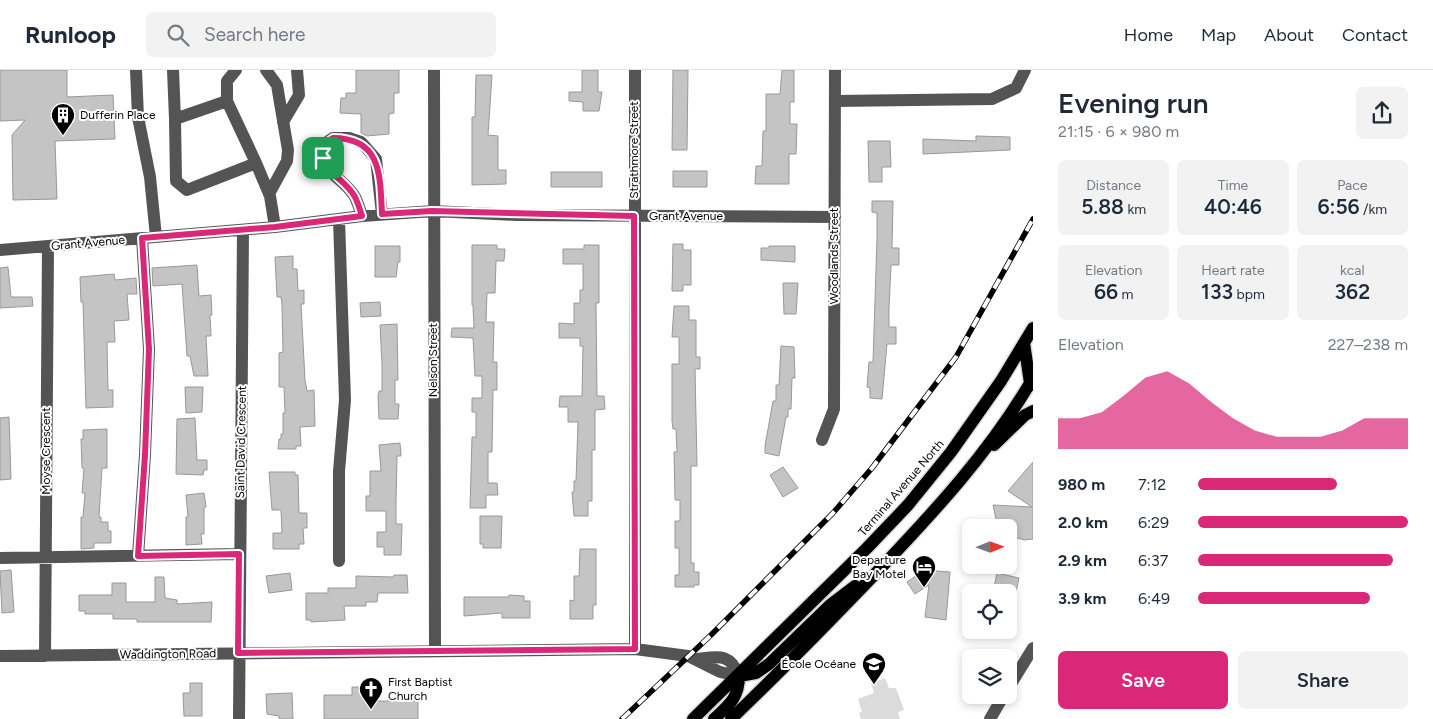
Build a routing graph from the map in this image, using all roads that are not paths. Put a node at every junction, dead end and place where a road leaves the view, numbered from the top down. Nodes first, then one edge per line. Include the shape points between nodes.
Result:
1 (136, 70) edge
2 (173, 70) edge
3 (236, 70) edge
4 (266, 70) edge
5 (297, 70) edge
6 (434, 70) edge
7 (635, 70) edge
8 (835, 70) edge
9 (1025, 70) edge
10 (227, 101) junction
11 (835, 101) junction
12 (175, 119) junction
13 (283, 122) junction
14 (256, 163) junction
15 (269, 194) junction
16 (432, 211) junction
17 (382, 214) junction
18 (362, 216) junction
19 (634, 216) junction
20 (835, 217) junction
21 (339, 219) junction
22 (275, 227) junction
23 (243, 230) junction
24 (156, 237) junction
25 (142, 238) junction
26 (48, 246) junction
27 (0, 250) edge
28 (1033, 328) edge
29 (1024, 343) junction
30 (1032, 382) edge
31 (1033, 411) edge
32 (822, 440) dead end
33 (973, 466) junction
34 (239, 554) junction
35 (138, 556) junction
36 (45, 557) junction
37 (0, 558) edge
38 (339, 561) dead end
39 (886, 563) junction
40 (1033, 648) edge
41 (635, 649) junction
42 (435, 651) junction
43 (238, 653) junction
44 (0, 656) edge
45 (45, 656) junction
46 (1017, 675) edge
47 (739, 676) junction
48 (999, 704) edge
49 (239, 719) edge
50 (693, 719) edge
51 (714, 719) edge
52 (731, 719) edge
53 (990, 719) edge

1 - 24 street via 138,117 150,177
2 - 12 street
3 - 10 street via 227,81
4 - 13 street via 277,85
5 - 13 street via 300,95
6 - 16 street, Nelson Street
7 - 19 street, Strathmore Street
8 - 11 street, Woodlands Street
9 - 11 street via 1016,88 992,99
10 - 12 street
10 - 14 street
11 - 20 street, Woodlands Street
12 - 14 street via 176,181 187,190
13 - 15 street via 287,161
14 - 15 street
15 - 22 street
16 - 17 street, Grant Avenue
16 - 19 street, Grant Avenue
16 - 42 street, Nelson Street
17 - 18 street, Grant Avenue
17 - 18 street via 376,159 361,142 333,138 323,145 323,158 330,171 355,196
18 - 21 street, Grant Avenue
19 - 20 street, Grant Avenue
19 - 41 street, Strathmore Street
20 - 32 street, Woodlands Street via 834,408
21 - 22 street, Grant Avenue
21 - 38 street via 345,400 339,471
22 - 23 street, Grant Avenue
23 - 24 street, Grant Avenue
23 - 34 street, Saint David Crescent
24 - 25 street, Grant Avenue
25 - 26 street, Grant Avenue
25 - 35 street via 149,349
26 - 27 street, Grant Avenue
26 - 36 street, Moyse Crescent
28 - 29 main road, Terminal Avenue North
29 - 30 main road
29 - 47 main road, Terminal Avenue North via 951,452 908,505
30 - 33 main road
31 - 33 main road
33 - 39 main road
34 - 35 street
34 - 43 street, Saint David Crescent
35 - 36 street
36 - 37 street
36 - 45 street, Moyse Crescent
39 - 47 main road via 830,605 769,664 756,673
39 - 52 main road
40 - 46 street
41 - 42 street, Waddington Road
41 - 47 street, Waddington Road via 696,658 720,672
42 - 43 street, Waddington Road
43 - 45 street, Waddington Road
43 - 49 street, Saint David Crescent
44 - 45 street, Waddington Road
47 - 50 main road, Terminal Avenue North
47 - 51 main road via 739,690
48 - 53 street

